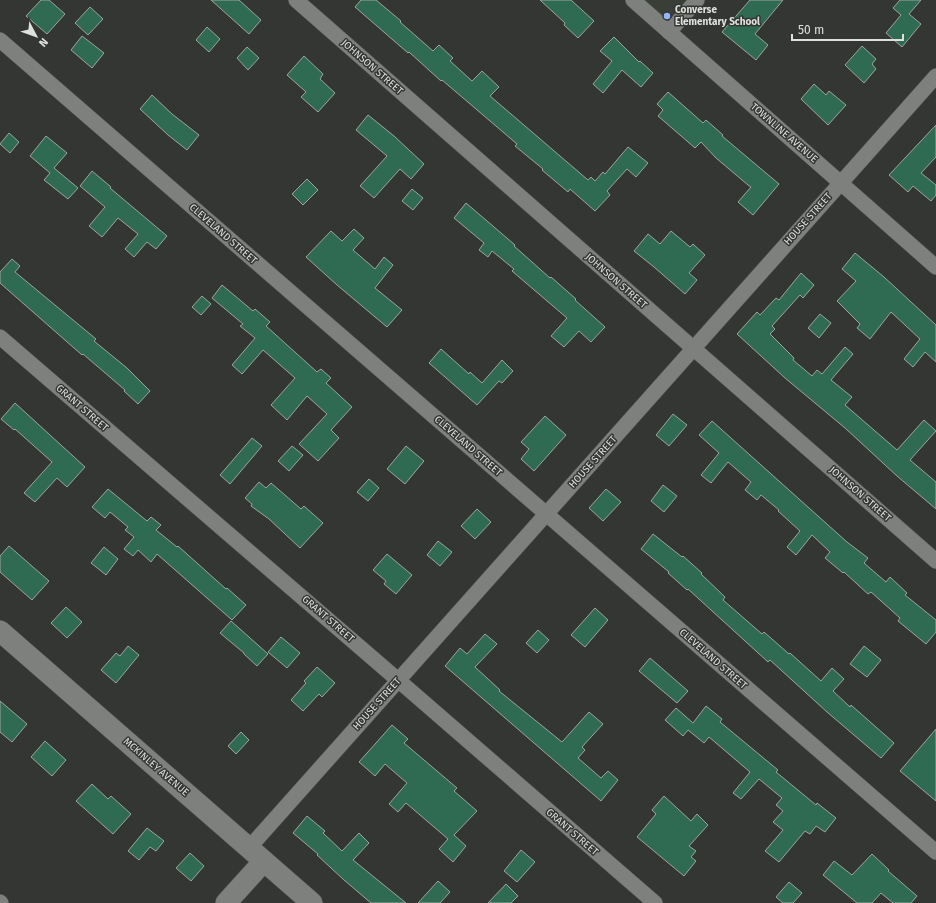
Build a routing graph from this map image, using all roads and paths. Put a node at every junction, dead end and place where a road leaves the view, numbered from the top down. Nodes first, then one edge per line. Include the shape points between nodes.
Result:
1 (296, 0) edge
2 (633, 0) edge
3 (697, 0) edge
4 (669, 32) junction
5 (0, 40) edge
6 (936, 76) edge
7 (840, 182) junction
8 (936, 266) edge
9 (0, 337) edge
10 (693, 349) junction
11 (546, 514) junction
12 (936, 561) edge
13 (0, 631) edge
14 (398, 680) junction
15 (936, 852) edge
16 (257, 854) junction
17 (226, 903) edge
18 (312, 903) edge
19 (654, 903) edge

1 - 10 street, JOHNSON STREET
2 - 4 street, TOWNLINE AVENUE
3 - 4 street
4 - 7 street, TOWNLINE AVENUE
5 - 11 street, CLEVELAND STREET
6 - 7 street, HOUSE STREET
7 - 8 street, TOWNLINE AVENUE
7 - 10 street, HOUSE STREET
9 - 14 street, GRANT STREET
10 - 11 street, HOUSE STREET
10 - 12 street, JOHNSON STREET
11 - 14 street, HOUSE STREET
11 - 15 street, CLEVELAND STREET
13 - 16 street, MCKINLEY AVENUE
14 - 16 street, HOUSE STREET
14 - 19 street, GRANT STREET
16 - 17 street, HOUSE STREET
16 - 18 street, MCKINLEY AVENUE

